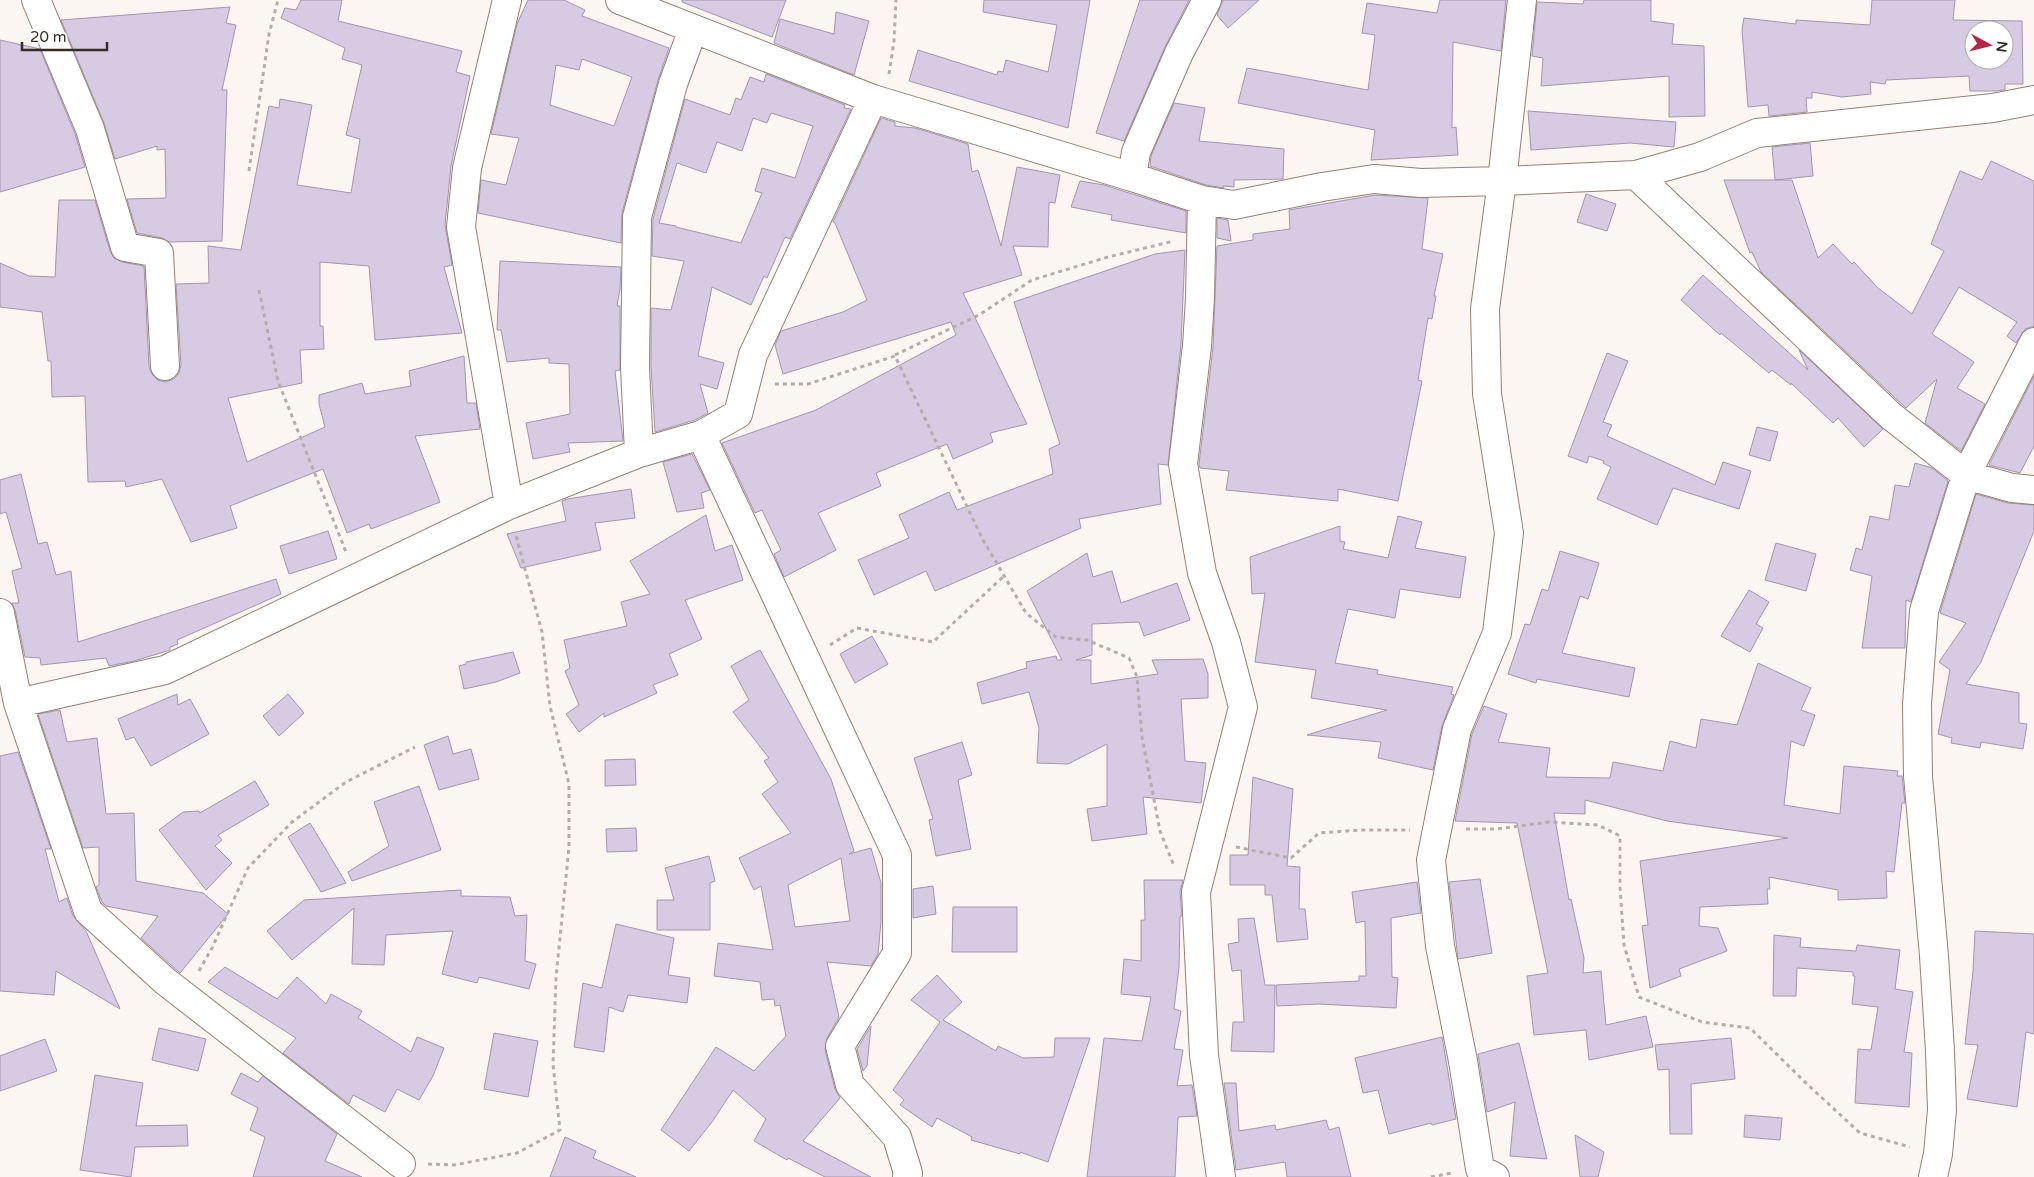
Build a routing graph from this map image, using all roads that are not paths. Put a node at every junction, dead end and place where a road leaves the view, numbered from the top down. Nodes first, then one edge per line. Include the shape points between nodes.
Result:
1 (36, 0) edge
2 (507, 0) edge
3 (620, 0) edge
4 (1207, 0) edge
5 (1522, 0) edge
6 (693, 29) junction
7 (878, 100) junction
8 (2034, 100) edge
9 (1636, 175) junction
10 (1132, 176) junction
11 (1502, 181) junction
12 (1202, 200) junction
13 (2034, 342) edge
14 (165, 366) dead end
15 (701, 435) junction
16 (639, 453) junction
17 (1966, 475) junction
18 (2034, 490) edge
19 (508, 505) junction
20 (0, 613) edge
21 (18, 703) junction
22 (401, 1164) road end
23 (1935, 1166) edge
24 (907, 1177) edge
25 (1221, 1177) edge
26 (1494, 1177) edge

1 - 14 street via 90,129 125,247 159,253
2 - 19 street via 466,168 461,227
3 - 6 street
4 - 10 street via 1179,53 1136,152
5 - 11 street
6 - 7 street
6 - 16 street via 673,84 637,217 635,367
7 - 10 street
7 - 15 street via 753,354 738,414
8 - 9 street via 1994,108 1757,133 1700,157
9 - 11 street
9 - 17 street via 1891,416
10 - 12 street
11 - 12 street via 1421,183 1374,179 1234,205
11 - 26 street via 1485,309 1487,394 1509,533 1497,633 1458,729 1431,860 1440,946 1480,1169
12 - 25 street via 1198,346 1183,464 1202,573 1226,642 1243,707 1196,892 1204,1055
13 - 17 street
15 - 16 street
15 - 24 street via 897,855 897,953 840,1046 850,1085 897,1137
16 - 19 street
17 - 18 street via 2012,488
17 - 23 street via 1924,611 1916,704 1918,776 1940,1050 1942,1110
19 - 21 street via 165,670
20 - 21 street
21 - 22 street via 88,911 165,981

